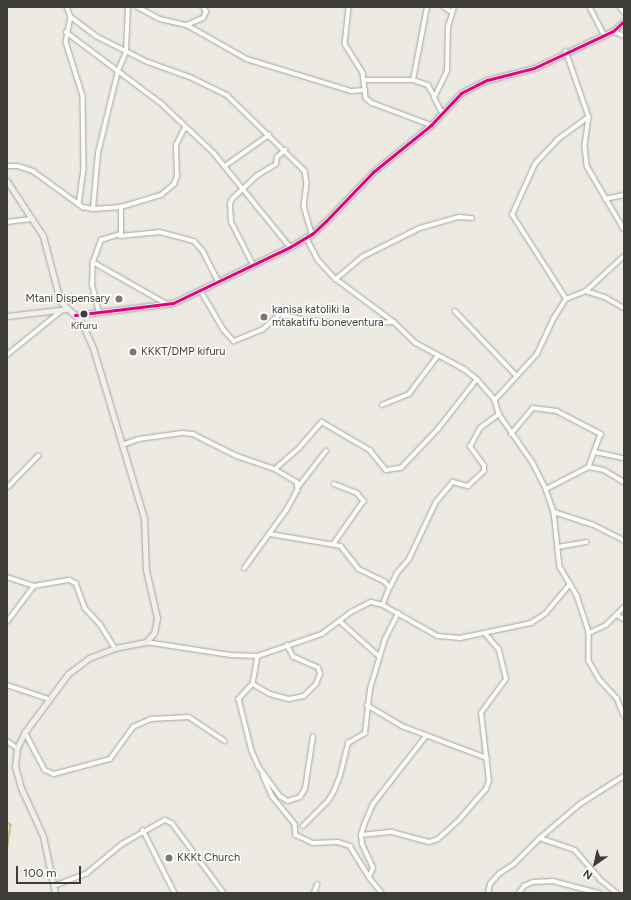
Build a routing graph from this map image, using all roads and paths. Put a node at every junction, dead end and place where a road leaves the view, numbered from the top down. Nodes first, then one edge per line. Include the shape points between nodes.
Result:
1 (67, 7) edge
2 (128, 7) edge
3 (138, 7) edge
4 (203, 7) edge
5 (349, 7) edge
6 (427, 7) edge
7 (444, 7) edge
8 (454, 7) edge
9 (590, 7) edge
10 (620, 7) edge
11 (452, 12) junction
12 (624, 12) edge
13 (71, 17) junction
14 (624, 22) edge
15 (187, 25) junction
16 (613, 31) junction
17 (66, 32) junction
18 (604, 36) junction
19 (624, 36) edge
20 (566, 51) junction
21 (126, 52) junction
22 (118, 71) junction
23 (365, 80) junction
24 (413, 80) junction
25 (365, 90) junction
26 (434, 95) junction
27 (442, 113) junction
28 (589, 117) junction
29 (431, 125) junction
30 (185, 127) junction
31 (269, 135) junction
32 (284, 150) junction
33 (7, 166) edge
34 (225, 166) junction
35 (7, 181) edge
36 (244, 188) junction
37 (624, 195) edge
38 (605, 199) junction
39 (79, 205) junction
40 (121, 206) junction
41 (93, 209) junction
42 (472, 218) dead end
43 (34, 219) junction
44 (7, 222) edge
45 (624, 229) edge
46 (312, 234) junction
47 (120, 236) junction
48 (306, 237) junction
49 (290, 247) junction
50 (624, 256) edge
51 (94, 262) junction
52 (253, 265) junction
53 (336, 279) junction
54 (219, 282) junction
55 (201, 291) junction
56 (586, 291) junction
57 (566, 299) junction
58 (168, 305) junction
59 (624, 308) edge
60 (68, 309) junction
61 (455, 311) dead end
62 (60, 312) junction
63 (99, 312) junction
64 (75, 315) junction
65 (7, 316) edge
66 (394, 322) junction
67 (7, 355) edge
68 (437, 357) junction
69 (517, 376) junction
70 (477, 379) junction
71 (495, 400) junction
72 (382, 405) dead end
73 (499, 414) junction
74 (511, 434) junction
75 (122, 445) junction
76 (326, 451) dead end
77 (595, 452) junction
78 (38, 456) dead end
79 (624, 458) edge
80 (589, 468) junction
81 (276, 469) junction
82 (624, 482) edge
83 (334, 484) dead end
84 (299, 486) junction
85 (7, 488) edge
86 (546, 488) junction
87 (554, 512) junction
88 (270, 534) junction
89 (624, 540) edge
90 (587, 542) dead end
91 (334, 544) junction
92 (558, 547) junction
93 (245, 568) dead end
94 (7, 577) edge
95 (570, 584) junction
96 (34, 586) junction
97 (390, 587) junction
98 (383, 606) junction
99 (624, 606) edge
100 (398, 614) junction
101 (617, 615) junction
102 (624, 619) edge
103 (7, 622) edge
104 (342, 622) junction
105 (589, 633) junction
106 (485, 634) junction
107 (146, 642) junction
108 (287, 646) junction
109 (115, 648) junction
110 (258, 656) junction
111 (380, 657) junction
112 (7, 684) edge
113 (253, 684) junction
114 (50, 699) junction
115 (367, 705) junction
116 (624, 715) edge
117 (25, 732) junction
118 (426, 736) junction
119 (313, 737) dead end
120 (7, 741) edge
121 (225, 741) dead end
122 (17, 748) junction
123 (487, 758) junction
124 (258, 766) junction
125 (624, 776) edge
126 (303, 826) dead end
127 (143, 830) junction
128 (361, 835) junction
129 (540, 838) junction
130 (368, 877) junction
131 (317, 885) dead end
132 (54, 886) junction
133 (55, 893) edge
134 (175, 893) edge
135 (224, 893) edge
136 (314, 893) edge
137 (382, 893) edge
138 (488, 893) edge
139 (519, 893) edge
140 (599, 893) edge
141 (617, 893) edge

1 - 13 street
2 - 21 street
3 - 15 street via 160,19
4 - 15 street via 206,12 203,18
5 - 23 street via 345,44
6 - 24 street
7 - 11 street
8 - 11 street
9 - 18 street
10 - 12 street
11 - 26 street via 448,27 447,71
13 - 17 street
13 - 21 street via 96,36
14 - 16 street
15 - 25 street via 247,59 351,91
16 - 18 street
16 - 19 street
17 - 22 street
17 - 39 street via 66,42 83,96 84,169
18 - 20 street
20 - 27 street via 534,68 470,87
20 - 28 street
21 - 22 street
21 - 31 street via 223,92
22 - 30 street via 169,110
22 - 41 street via 98,153
23 - 24 street
23 - 25 street
24 - 26 street via 428,85
25 - 29 street via 366,98 372,103
26 - 27 street via 434,102
27 - 29 street
28 - 38 street via 585,146 586,166
28 - 57 street via 557,140 535,164 512,215
29 - 46 street via 373,172
30 - 34 street
30 - 40 street via 176,145 177,176 174,184 161,195
31 - 32 street
31 - 34 street
32 - 36 street via 277,158 276,164
32 - 46 street via 305,171 307,178 304,206
33 - 39 street via 18,166 33,171
34 - 36 street
35 - 43 street
36 - 49 street
36 - 52 street via 232,199 229,209 231,222
37 - 38 street
38 - 45 street
39 - 41 street
40 - 41 street
40 - 47 street
42 - 53 street via 459,217 420,228 362,257
43 - 44 street
43 - 60 street via 49,252 57,293
46 - 48 street
47 - 51 street via 101,240
47 - 54 street via 160,232 194,241 203,251
48 - 49 street
48 - 53 street via 318,260
49 - 52 street
50 - 56 street
51 - 58 street
51 - 63 street via 92,285
52 - 54 street
53 - 66 street
54 - 55 street
55 - 58 street
55 - 66 street via 224,330 234,341 263,329 280,314 342,324
56 - 57 street
56 - 59 street via 605,297
57 - 69 street via 537,354
58 - 63 street
60 - 62 street
60 - 64 street
61 - 69 street
62 - 65 street
62 - 67 street
63 - 64 street
64 - 75 street via 86,328
66 - 68 street via 416,343
68 - 70 street via 464,369
68 - 72 street via 409,394
69 - 71 street
70 - 71 street
70 - 81 street via 438,429 401,468 386,470 370,450 322,422 300,448
71 - 73 street
73 - 74 street
73 - 97 street via 480,428 470,447 484,466 484,471 468,486 453,482 436,502 409,559 397,573
74 - 77 street via 533,408 546,408 599,431 601,436
74 - 86 street via 534,464
75 - 81 street via 139,439 187,433 208,440 237,456
75 - 107 street via 144,518 146,570 157,618 154,634
76 - 84 street
77 - 79 street
77 - 80 street
78 - 85 street
80 - 82 street via 604,470
80 - 86 street
81 - 84 street
83 - 91 street via 356,494 364,501
84 - 88 street
86 - 87 street
87 - 89 street via 592,524
87 - 92 street
88 - 91 street
88 - 93 street
90 - 92 street
91 - 97 street via 345,550 359,569 384,581
92 - 95 street via 560,567
94 - 96 street
95 - 105 street via 582,607
95 - 106 street via 540,619
96 - 103 street
96 - 109 street via 69,580 76,582 85,608 100,624
97 - 98 street
98 - 100 street
98 - 104 street via 371,602 362,605
99 - 101 street
100 - 106 street via 448,639
100 - 111 street via 385,639
101 - 102 street
101 - 105 street via 606,625
104 - 108 street via 322,634
104 - 111 street
105 - 116 street via 589,661 600,680 617,698
106 - 123 street via 499,650 506,679 500,691 481,713
107 - 109 street
107 - 110 street via 230,655
108 - 110 street
108 - 113 street via 293,658 318,668 320,674 316,684 304,696 289,699 270,694
109 - 114 street via 78,665
110 - 113 street
111 - 115 street
112 - 114 street
113 - 124 street via 239,700 247,736
114 - 117 street
115 - 118 street via 402,726
115 - 126 street via 365,733 348,743 334,791 328,801
117 - 121 street via 46,770 54,774 110,759 133,727 151,719 189,717
117 - 122 street
118 - 123 street
118 - 128 street via 373,804
119 - 124 street via 305,789 296,800 288,801 280,796
120 - 122 street
122 - 132 street via 15,766 21,788 43,836
123 - 128 street via 489,781 486,789 475,804 438,839 420,842 392,832
124 - 130 street via 273,797 295,824 296,835 313,843 338,842 350,846
125 - 129 street via 580,804
127 - 132 street via 86,874
127 - 134 street
127 - 135 street via 165,820 172,823
128 - 130 street via 364,851 373,868
129 - 138 street via 514,864 499,874 490,884
129 - 141 street via 575,850 601,880
130 - 137 street
131 - 136 street
132 - 133 street
139 - 140 street via 524,886 533,882 553,880

